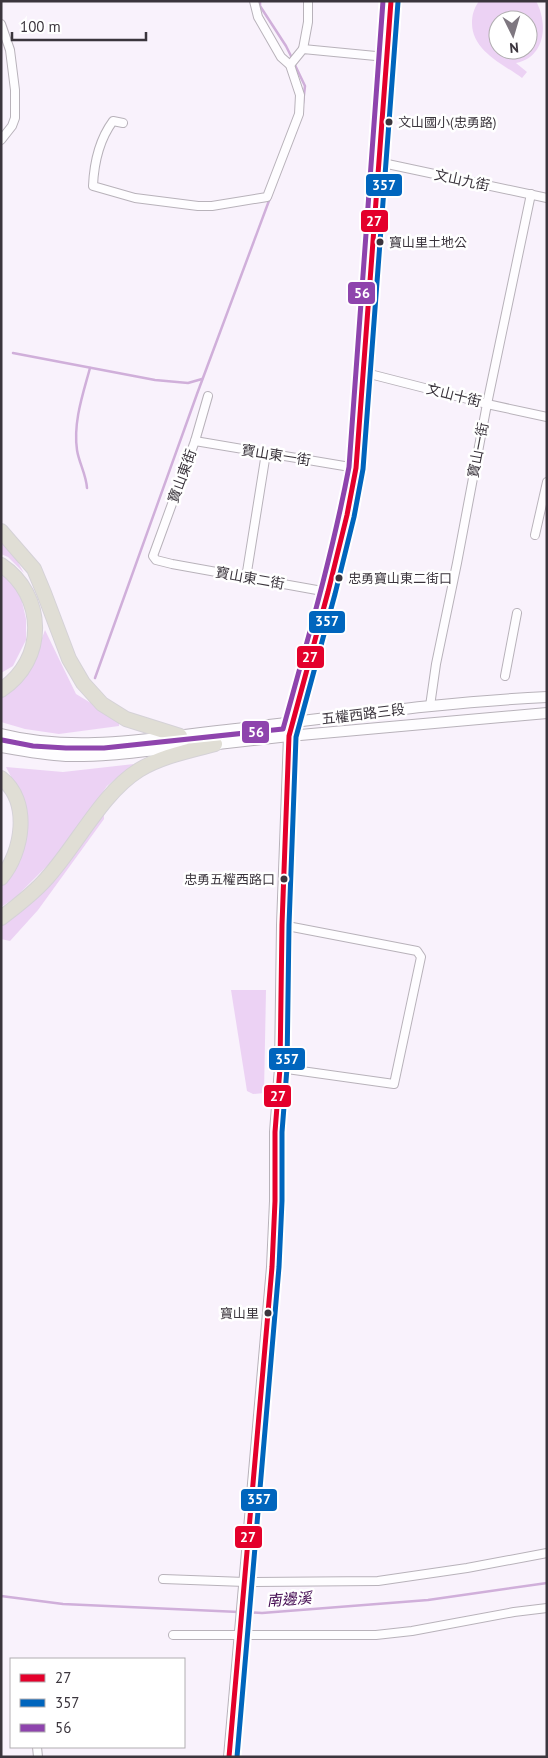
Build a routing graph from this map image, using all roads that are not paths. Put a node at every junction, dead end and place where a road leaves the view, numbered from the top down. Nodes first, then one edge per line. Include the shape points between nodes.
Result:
1 (254, 1) edge
2 (308, 1) edge
3 (391, 1) edge
4 (1, 24) edge
5 (303, 49) junction
6 (386, 58) junction
7 (290, 65) junction
8 (123, 123) dead end
9 (1, 140) edge
10 (378, 162) junction
11 (530, 194) junction
12 (547, 198) edge
13 (362, 372) junction
14 (208, 396) dead end
15 (487, 404) junction
16 (547, 417) edge
17 (195, 441) junction
18 (266, 454) junction
19 (356, 468) junction
20 (547, 482) edge
21 (1, 531) edge
22 (535, 535) dead end
23 (153, 556) joint
24 (1, 565) edge
25 (246, 578) junction
26 (328, 592) junction
27 (517, 613) dead end
28 (505, 676) dead end
29 (1, 690) edge
30 (547, 697) edge
31 (430, 706) junction
32 (547, 713) edge
33 (294, 722) junction
34 (1, 734) edge
35 (180, 736) junction
36 (289, 736) junction
37 (215, 744) junction
38 (1, 747) edge
39 (1, 778) edge
40 (1, 878) edge
41 (1, 918) edge
42 (282, 925) junction
43 (280, 1068) junction
44 (547, 1553) edge
45 (163, 1579) dead end
46 (245, 1582) junction
47 (547, 1608) edge
48 (241, 1631) junction
49 (173, 1634) dead end
50 (229, 1757) edge

1 - 7 street via 258,17 281,58
2 - 5 street
3 - 6 main road
4 - 9 street via 10,50 15,118
5 - 6 street
5 - 7 street
6 - 10 main road
7 - 8 street via 300,95 299,114 267,197 198,206 135,198 93,186 98,148 106,131 113,122
10 - 11 street, 文山九街
10 - 13 main road
11 - 12 street, 文山九街
11 - 15 street, 寶山一街
13 - 15 street, 文山十街
13 - 19 main road
14 - 17 street, 寶山東街
15 - 16 street, 文山十街
15 - 31 street, 寶山一街
17 - 18 street, 寶山東一街
17 - 23 street, 寶山東街
18 - 19 street, 寶山東一街
18 - 25 street
19 - 26 main road
20 - 22 street
21 - 35 highway via 34,569 69,659 83,683 102,704 126,719
23 - 25 street, 寶山東二街 via 156,560 172,564
24 - 29 highway via 26,591 34,610 36,629 33,648 25,666
25 - 26 street, 寶山東二街
26 - 33 main road
27 - 28 street
30 - 31 main road, 五權西路三段
31 - 33 main road, 五權西路三段
32 - 36 main road, 五權西路三段
33 - 35 main road, 五權西路三段
33 - 36 main road
34 - 35 main road, 五權西路三段 via 41,742 75,744
36 - 37 main road, 五權西路三段
36 - 42 main road
37 - 38 main road, 五權西路三段 via 66,756
37 - 41 highway via 162,759 138,771 109,797 47,878
39 - 40 highway via 15,797 21,828 15,856
42 - 43 main road
42 - 43 street via 417,951 420,957 394,1084
43 - 46 main road via 272,1267
44 - 46 street via 378,1581
45 - 46 street
46 - 48 main road
47 - 48 street via 376,1635
48 - 49 street
48 - 50 main road

